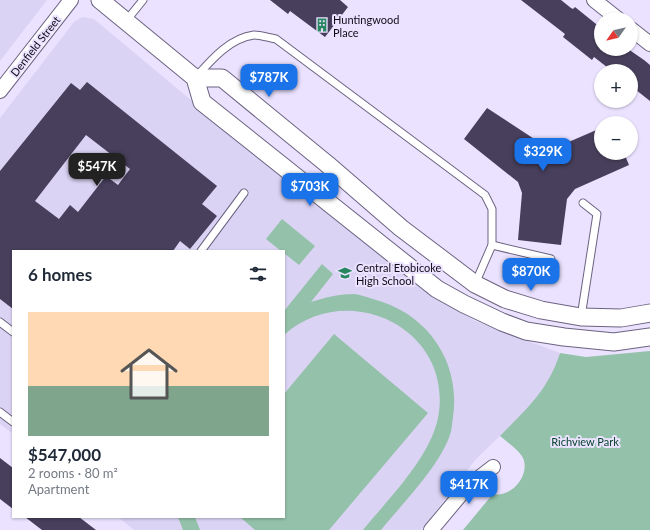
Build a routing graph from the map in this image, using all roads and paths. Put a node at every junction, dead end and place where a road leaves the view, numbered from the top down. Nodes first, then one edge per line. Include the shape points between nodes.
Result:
1 (71, 0) edge
2 (100, 0) edge
3 (143, 0) edge
4 (594, 0) edge
5 (609, 12) edge
6 (126, 21) junction
7 (638, 35) edge
8 (650, 44) edge
9 (195, 78) junction
10 (0, 91) edge
11 (244, 193) dead end
12 (583, 203) dead end
13 (492, 245) junction
14 (203, 250) edge
15 (551, 259) dead end
16 (475, 284) junction
17 (464, 304) junction
18 (650, 313) edge
19 (581, 317) junction
20 (0, 322) edge
21 (12, 331) edge
22 (650, 337) edge
23 (578, 339) junction
24 (0, 412) edge
25 (12, 421) edge
26 (493, 467) dead end
27 (431, 530) edge

1 - 10 street, Denfield Street
2 - 6 street
3 - 6 lane
4 - 5 street
6 - 9 street
7 - 8 street
9 - 13 lane via 234,42 255,35 276,39 484,194 492,209
9 - 16 street via 222,78 401,228
9 - 17 street via 202,102 437,289
11 - 14 lane
12 - 19 lane via 597,214
13 - 15 lane
13 - 16 lane
16 - 17 street
16 - 19 street via 505,299 541,310
17 - 23 street via 526,330
18 - 19 street via 621,318
19 - 23 street
20 - 21 lane
22 - 23 street via 614,342
24 - 25 lane
26 - 27 street via 467,487

